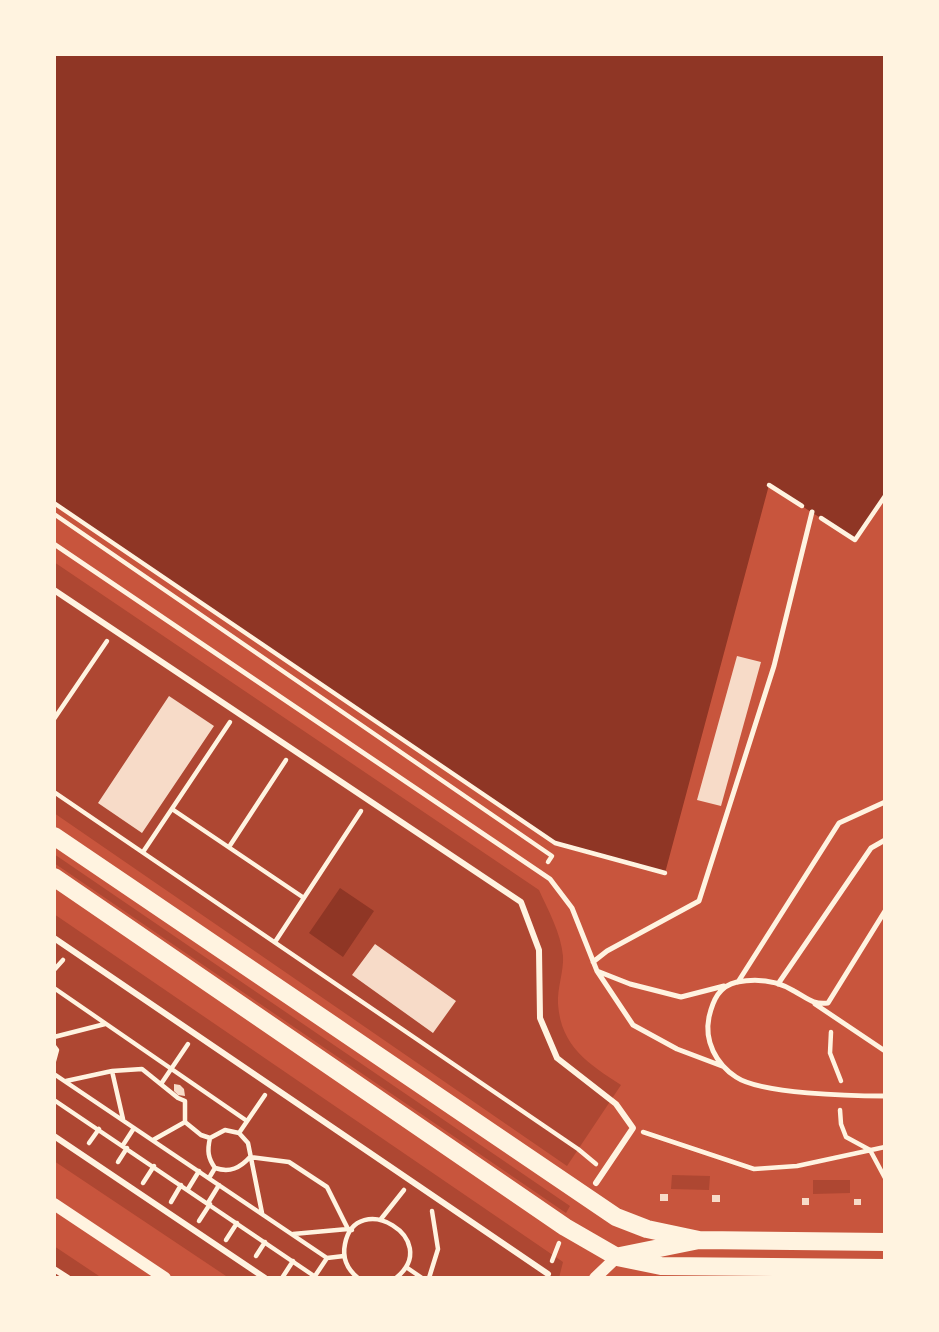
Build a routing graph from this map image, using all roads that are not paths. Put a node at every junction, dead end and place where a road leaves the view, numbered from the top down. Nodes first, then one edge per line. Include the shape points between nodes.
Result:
1 (812, 512) road end
2 (54, 544) edge
3 (54, 590) edge
4 (885, 802) edge
5 (54, 836) edge
6 (885, 840) edge
7 (54, 877) edge
8 (885, 911) edge
9 (54, 939) edge
10 (593, 962) junction
11 (597, 971) junction
12 (738, 982) junction
13 (778, 984) junction
14 (725, 986) junction
15 (816, 1004) junction
16 (885, 1051) edge
17 (722, 1066) junction
18 (885, 1096) edge
19 (54, 1136) edge
20 (596, 1183) dead end
21 (54, 1204) edge
22 (699, 1240) junction
23 (885, 1242) edge
24 (617, 1257) junction
25 (885, 1268) edge
26 (54, 1269) edge
27 (548, 1274) road end
28 (68, 1278) edge
29 (165, 1278) edge
30 (265, 1278) edge
31 (595, 1278) edge

1 - 10 lane via 774,666 699,901
2 - 10 lane via 550,879 572,908
3 - 20 street via 521,902 540,950 540,1018 557,1058 616,1104 633,1128
4 - 12 lane via 839,823
5 - 22 main road via 616,1217
6 - 13 lane via 871,848
7 - 24 main road via 565,1227
8 - 15 lane via 828,1003
9 - 27 street
10 - 11 lane
11 - 14 lane via 681,998
11 - 17 lane via 633,1025
12 - 13 lane via 764,979
12 - 14 lane
13 - 15 lane
14 - 17 lane via 713,1002 707,1027 712,1051
15 - 16 lane
17 - 18 lane via 757,1085 841,1096
19 - 30 street
21 - 29 street
22 - 23 main road
22 - 24 main road
24 - 25 main road via 661,1266
24 - 31 street
26 - 28 street

